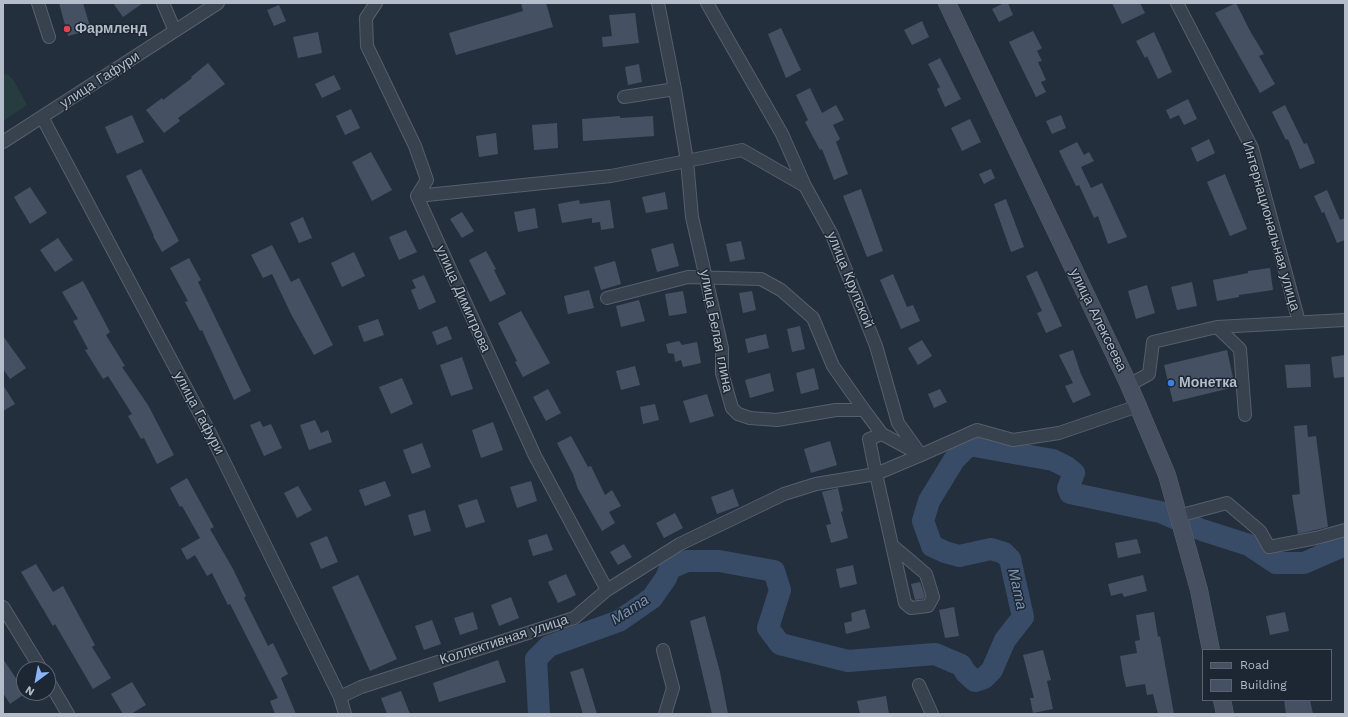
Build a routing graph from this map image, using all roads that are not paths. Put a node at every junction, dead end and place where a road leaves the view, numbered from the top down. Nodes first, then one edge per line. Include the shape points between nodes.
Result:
1 (38, 3) edge
2 (163, 3) edge
3 (218, 3) edge
4 (376, 3) edge
5 (658, 3) edge
6 (707, 3) edge
7 (947, 3) edge
8 (1177, 3) edge
9 (174, 31) junction
10 (49, 37) dead end
11 (675, 89) junction
12 (624, 97) dead end
13 (42, 117) junction
14 (3, 142) edge
15 (687, 161) junction
16 (805, 186) junction
17 (417, 196) junction
18 (705, 277) junction
19 (607, 298) dead end
20 (1345, 320) edge
21 (1299, 322) junction
22 (1217, 327) junction
23 (1129, 385) junction
24 (1138, 406) junction
25 (864, 410) junction
26 (1245, 415) dead end
27 (882, 434) junction
28 (921, 455) junction
29 (876, 474) junction
30 (1177, 511) junction
31 (1345, 530) edge
32 (893, 546) junction
33 (607, 590) junction
34 (3, 607) edge
35 (1211, 649) edge
36 (663, 650) dead end
37 (36, 661) edge
38 (920, 686) dead end
39 (56, 694) edge
40 (340, 697) junction
41 (1222, 701) edge
42 (68, 714) edge
43 (345, 714) edge
44 (665, 714) edge
45 (932, 714) edge
46 (1225, 714) edge

1 - 10 street
2 - 9 street
3 - 9 street, улица Гафури
4 - 17 street via 366,18 367,46 415,146 427,180
5 - 11 street, улица Белая глина
6 - 16 street, улица Крупской via 782,134
7 - 23 main road, улица Алексеева
8 - 21 street, Интернациональная улица via 1252,148
9 - 13 street, улица Гафури
11 - 12 street
11 - 15 street, улица Белая глина
13 - 14 street, улица Гафури
13 - 40 street, улица Гафури via 209,431
15 - 16 street via 742,150
15 - 17 street via 611,176
15 - 18 street, улица Белая глина via 692,217
16 - 28 street, улица Крупской via 832,235 876,346 898,423
17 - 33 street, улица Димитрова via 535,456
18 - 19 street via 688,277
18 - 25 street via 761,279 781,290 814,318 834,366
18 - 25 street, улица Белая глина via 722,348 722,373 732,408 738,414 750,418 777,420 836,410
20 - 21 street
21 - 22 street
22 - 23 street via 1153,342 1149,374
22 - 26 street via 1240,349
23 - 24 main road, улица Алексеева
24 - 28 street via 1060,433 1028,438 1013,440 977,430
24 - 30 main road, улица Алексеева via 1167,475
25 - 27 street
27 - 28 street
27 - 29 street via 869,439
28 - 29 street
29 - 32 street
29 - 33 street, Коллективная улица via 816,484 784,494 680,544
30 - 31 street via 1228,503 1260,531 1269,547
30 - 35 main road, улица Алексеева
32 - 32 street via 926,574 933,597 928,606 911,608 905,603
33 - 40 street, Коллективная улица via 574,618 361,687
34 - 37 street
36 - 44 street via 673,688
38 - 45 street
39 - 42 street
40 - 43 street, улица Гафури
41 - 46 main road

